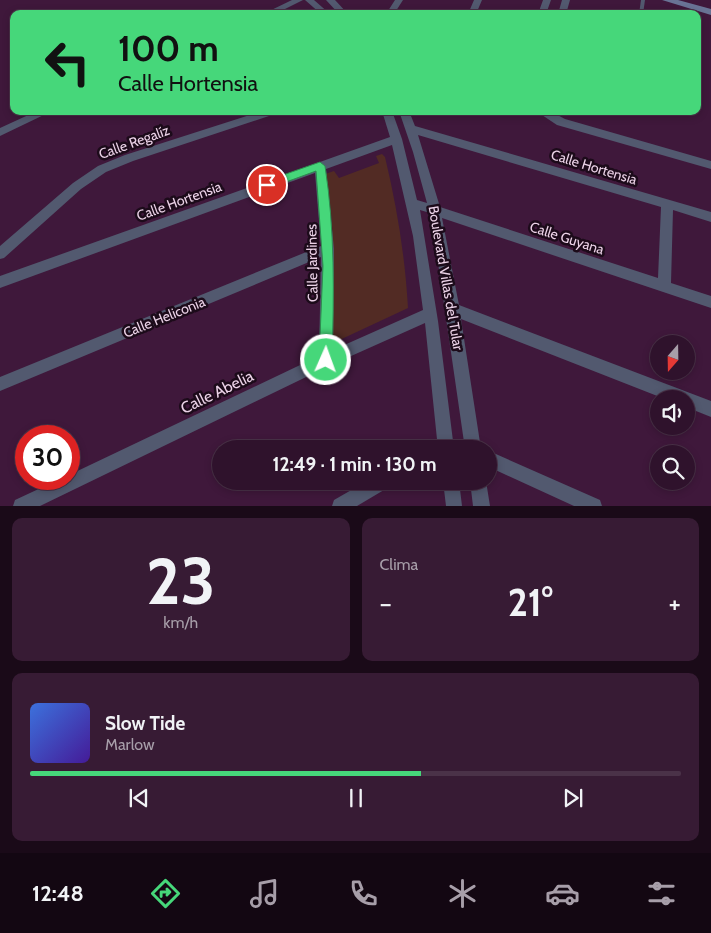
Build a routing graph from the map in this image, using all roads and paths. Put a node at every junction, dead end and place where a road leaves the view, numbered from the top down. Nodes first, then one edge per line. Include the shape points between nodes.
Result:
1 (299, 0) edge
2 (309, 0) edge
3 (330, 0) edge
4 (667, 0) edge
5 (276, 10) edge
6 (321, 10) edge
7 (340, 10) edge
8 (711, 12) edge
9 (38, 115) edge
10 (262, 115) edge
11 (388, 115) edge
12 (406, 115) edge
13 (548, 115) edge
14 (411, 129) junction
15 (0, 132) edge
16 (396, 139) junction
17 (711, 165) edge
18 (320, 166) junction
19 (413, 203) junction
20 (666, 205) junction
21 (435, 209) junction
22 (711, 217) edge
23 (328, 249) junction
24 (0, 254) edge
25 (0, 282) edge
26 (664, 286) junction
27 (711, 302) edge
28 (453, 310) junction
29 (430, 314) junction
30 (326, 360) junction
31 (0, 384) edge
32 (662, 390) edge
33 (695, 403) edge
34 (711, 409) edge
35 (445, 440) edge
36 (472, 440) edge
37 (497, 463) edge
38 (368, 490) edge
39 (452, 490) edge
40 (479, 490) edge
41 (21, 506) edge
42 (340, 506) edge
43 (454, 506) edge
44 (482, 506) edge
45 (594, 506) edge

1 - 5 street
2 - 6 street
3 - 7 street
4 - 8 street
9 - 15 street
10 - 24 street, Calle Regalíz via 102,169 77,186
11 - 16 street, Boulevard Villas del Tular
12 - 14 street, Boulevard Villas del Tular
13 - 17 street via 561,122
14 - 20 street, Calle Hortensia
14 - 21 street, Boulevard Villas del Tular
16 - 18 street, Calle Hortensia
16 - 19 street, Boulevard Villas del Tular
18 - 23 street, Calle Jardines
18 - 25 street, Calle Hortensia
19 - 21 street, Calle Guyana
19 - 29 street, Boulevard Villas del Tular
20 - 22 street, Calle Hortensia
20 - 26 street
21 - 26 street, Calle Guyana
21 - 28 street, Boulevard Villas del Tular
23 - 30 street, Calle Jardines
23 - 31 street, Calle Heliconia
26 - 27 street, Calle Guyana
28 - 32 street
28 - 36 street, Boulevard Villas del Tular
29 - 30 street, Calle Abelia
29 - 35 street, Boulevard Villas del Tular
30 - 41 street, Calle Abelia
33 - 34 street
37 - 45 street
38 - 42 street
39 - 43 street
40 - 44 street

